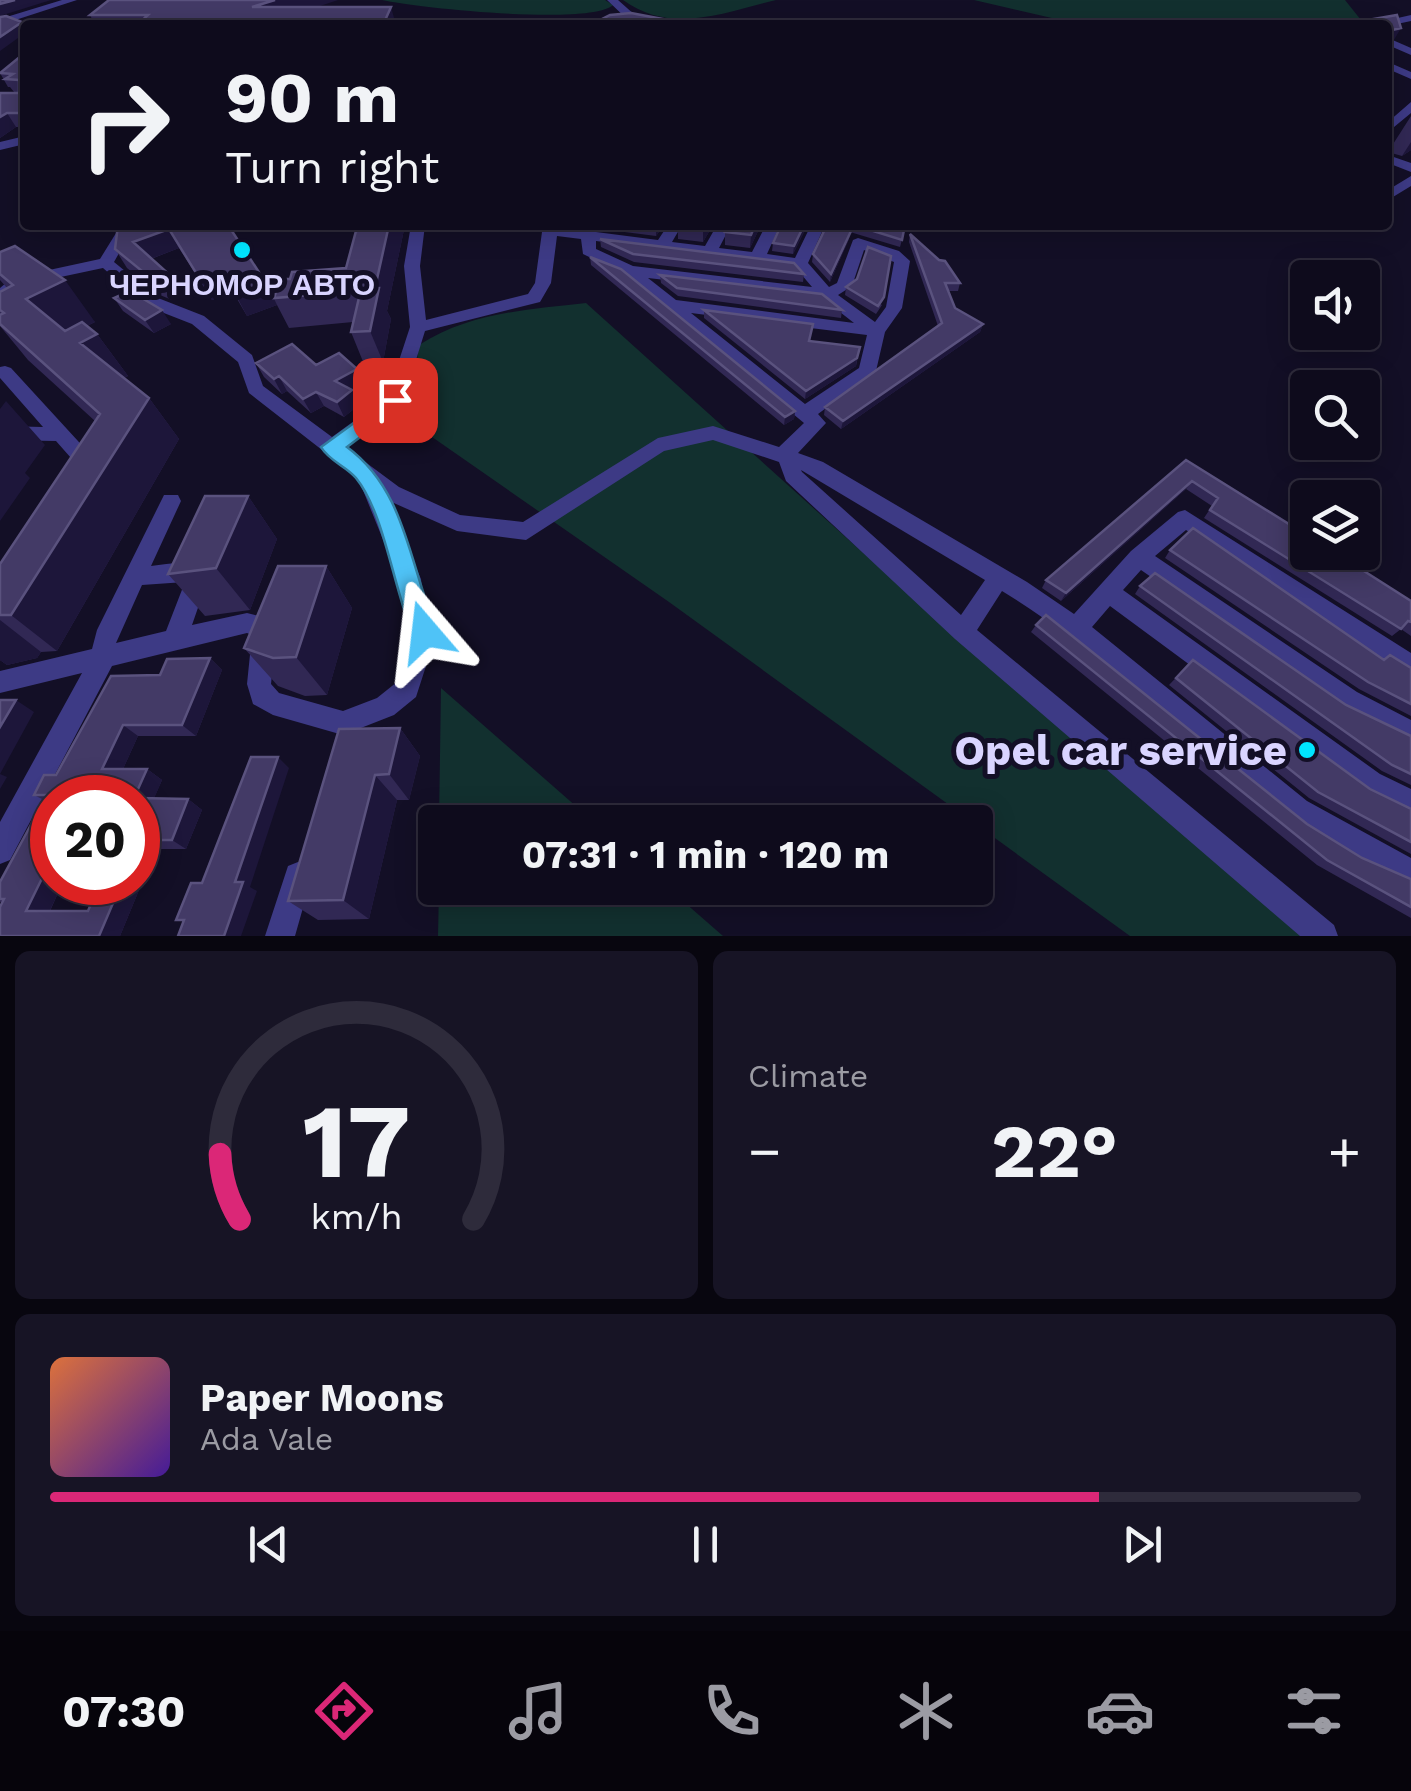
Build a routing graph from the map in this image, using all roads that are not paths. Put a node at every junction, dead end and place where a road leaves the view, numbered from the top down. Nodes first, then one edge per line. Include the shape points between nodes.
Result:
1 (72, 0) edge
2 (612, 0) edge
3 (632, 18) junction
4 (622, 20) edge
5 (640, 20) edge
6 (1, 22) edge
7 (1411, 106) edge
8 (1395, 130) edge
9 (125, 230) edge
10 (417, 230) edge
11 (546, 230) edge
12 (583, 230) edge
13 (672, 230) edge
14 (721, 230) edge
15 (771, 230) edge
16 (816, 230) edge
17 (622, 232) edge
18 (662, 247) junction
19 (709, 252) junction
20 (757, 258) junction
21 (106, 263) junction
22 (800, 263) junction
23 (630, 271) junction
24 (826, 294) junction
25 (0, 296) edge
26 (672, 304) junction
27 (418, 327) junction
28 (877, 330) junction
29 (5, 372) dead end
30 (806, 413) junction
31 (0, 433) edge
32 (61, 434) junction
33 (332, 447) junction
34 (786, 454) junction
35 (364, 472) junction
36 (85, 488) edge
37 (171, 501) dead end
38 (1138, 556) junction
39 (136, 576) junction
40 (999, 577) junction
41 (1108, 592) junction
42 (1076, 628) junction
43 (963, 632) junction
44 (175, 640) junction
45 (103, 658) junction
46 (1411, 666) edge
47 (0, 682) edge
48 (343, 722) junction
49 (1411, 734) edge
50 (332, 758) edge
51 (1411, 803) edge
52 (306, 847) edge
53 (0, 850) edge
54 (1411, 874) edge
55 (280, 936) edge
56 (1323, 936) edge

1 - 6 street
2 - 3 street
3 - 4 street
3 - 5 street
7 - 8 street
9 - 21 street
10 - 27 street via 412,266
11 - 27 street via 543,283 534,298
12 - 17 street
12 - 23 street via 588,251
13 - 18 street
14 - 19 street
15 - 20 street
16 - 22 street
17 - 18 street
18 - 19 street
19 - 20 street
20 - 22 street
21 - 25 street via 18,280
21 - 33 street via 152,302 198,320 246,359 255,389
22 - 24 street
23 - 24 street
23 - 26 street
24 - 28 street
24 - 28 street via 844,286 858,244 894,254 902,261 894,308
26 - 28 street
26 - 30 street
27 - 33 street via 395,400
28 - 30 street via 868,371
29 - 32 street
30 - 34 street via 816,422
31 - 32 street
32 - 36 street via 95,472
33 - 35 street
34 - 35 street via 713,433 658,445 526,531 457,523
34 - 40 street
34 - 43 street via 793,476
35 - 48 street via 425,632 407,689 386,707
37 - 39 street
38 - 41 street
38 - 46 street via 1185,518
38 - 49 street via 1348,700
39 - 44 street via 204,564
39 - 45 street via 105,637
40 - 42 street
40 - 43 street
41 - 42 street
41 - 51 street via 1371,782
42 - 54 street via 1297,812
43 - 56 street
44 - 45 street
44 - 48 street via 259,625 262,696
45 - 47 street
45 - 53 street
48 - 50 street
52 - 55 street

